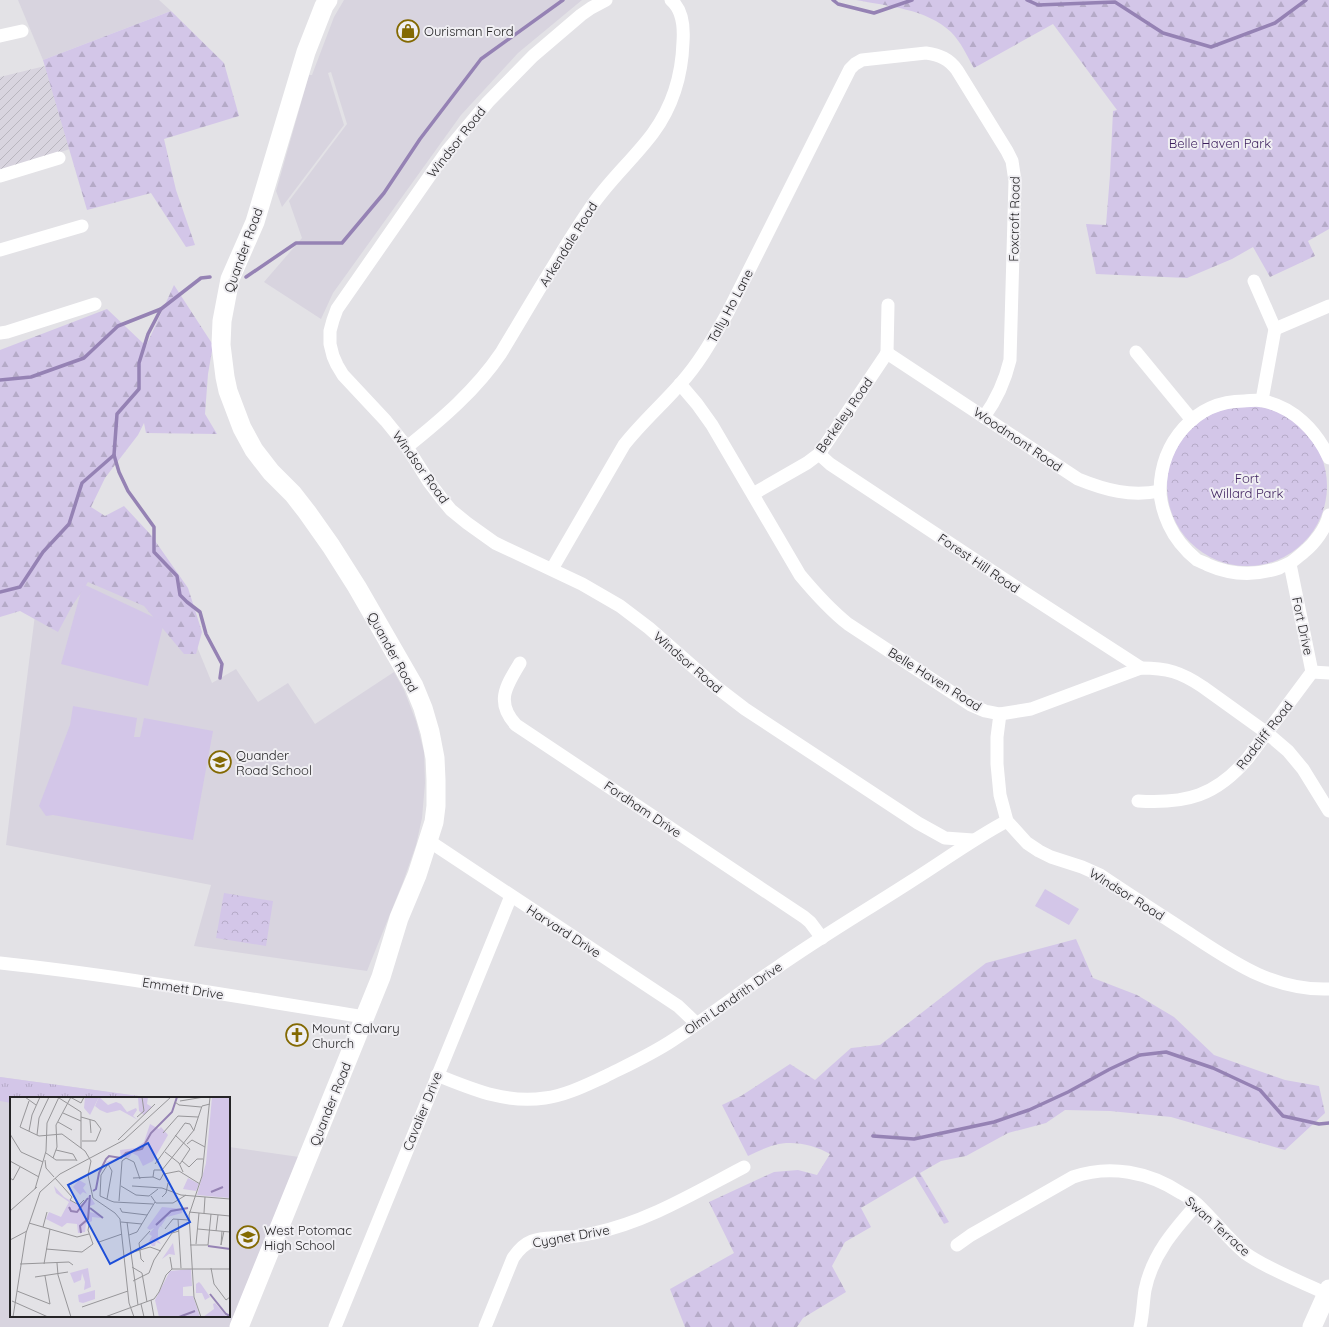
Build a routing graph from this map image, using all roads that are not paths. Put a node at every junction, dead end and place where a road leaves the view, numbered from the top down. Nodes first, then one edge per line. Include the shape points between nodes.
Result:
1 (328, 0) edge
2 (606, 0) edge
3 (671, 0) edge
4 (22, 30) dead end
5 (0, 36) edge
6 (900, 56) joint
7 (59, 158) dead end
8 (0, 176) edge
9 (82, 226) dead end
10 (0, 250) edge
11 (1254, 281) dead end
12 (94, 304) dead end
13 (888, 305) dead end
14 (1329, 306) edge
15 (1275, 328) junction
16 (0, 333) edge
17 (1136, 352) dead end
18 (887, 353) junction
19 (680, 384) junction
20 (1262, 400) junction
21 (984, 417) junction
22 (1192, 420) junction
23 (407, 447) junction
24 (819, 454) junction
25 (1328, 454) edge
26 (1160, 491) junction
27 (753, 494) junction
28 (1329, 519) edge
29 (1290, 564) junction
30 (552, 569) junction
31 (520, 663) dead end
32 (1142, 668) junction
33 (1312, 672) junction
34 (1329, 673) edge
35 (1000, 714) junction
36 (1267, 734) junction
37 (1138, 801) dead end
38 (1329, 811) edge
39 (1007, 821) junction
40 (973, 840) junction
41 (429, 841) junction
42 (511, 896) junction
43 (822, 938) junction
44 (0, 963) edge
45 (1329, 989) edge
46 (365, 1017) junction
47 (697, 1024) junction
48 (437, 1075) junction
49 (744, 1167) dead end
50 (1197, 1204) junction
51 (957, 1245) dead end
52 (1328, 1291) edge
53 (338, 1326) edge
54 (239, 1327) edge
55 (485, 1327) edge
56 (1140, 1327) edge
57 (1312, 1327) edge

1 - 41 street, Quander Road via 306,52 255,222 230,279 222,321 225,377 234,410 254,450 293,494 331,546 414,686 423,708 435,758 436,806
2 - 23 street, Windsor Road via 590,8 569,26 488,102 447,151 337,309 330,331 330,344 337,365
3 - 23 street, Arkendale Road via 682,18 684,30 681,68 664,116 654,132 609,182 589,209 490,369 442,419
4 - 5 street
6 - 19 street, Tally Ho Lane via 862,60 850,70 727,314 708,347
6 - 21 street, Foxcroft Road via 936,54 952,64 1012,161 1015,182 1010,360 1000,393
7 - 8 street
9 - 10 street
11 - 15 street
12 - 16 street
13 - 18 street
14 - 15 street
15 - 20 street
17 - 22 street
18 - 21 street, Woodmont Road
18 - 24 street, Berkeley Road
19 - 27 street, Belle Haven Road via 712,425
19 - 30 street, Tally Ho Lane via 624,444
20 - 22 street via 1223,404
20 - 25 street via 1281,407 1300,419 1315,434
21 - 26 street, Woodmont Road via 1078,479 1097,487 1125,493
22 - 26 street via 1177,435 1167,453 1162,468
23 - 30 street, Windsor Road via 433,488 451,510 495,543
24 - 27 street, Berkeley Road
24 - 32 street, Forest Hill Road via 830,464
26 - 29 street via 1163,510 1172,531 1198,560 1224,571 1245,574 1271,571
27 - 35 street, Belle Haven Road via 800,575 834,613 971,705
28 - 29 street via 1309,548
29 - 33 street, Fort Drive
30 - 40 street, Windsor Road via 620,606 745,709 918,823 945,838
31 - 43 street, Fordham Drive via 506,686 504,696 506,711 516,725 804,917
32 - 35 street, Belle Haven Road via 1031,709
32 - 36 street, Belle Haven Road via 1165,669 1190,678
33 - 34 street, Fort Drive
33 - 36 street, Radcliff Road
35 - 39 street, Windsor Road via 997,736 1000,795
36 - 37 street, Radcliff Road via 1238,770 1210,790 1178,801
36 - 38 street, Belle Haven Road via 1288,751 1303,768
39 - 40 street, Olmi Landrith Drive
39 - 45 street, Windsor Road via 1039,851 1100,875 1246,969 1280,982
40 - 43 street, Olmi Landrith Drive
41 - 42 street, Harvard Drive
41 - 46 street, Quander Road
42 - 47 street, Harvard Drive via 678,1006
42 - 48 street, Cavalier Drive
43 - 47 street, Olmi Landrith Drive
44 - 46 street, Emmett Drive via 136,980
46 - 54 street, Quander Road
47 - 48 street, Olmi Landrith Drive via 625,1066 578,1089 553,1097 523,1099 497,1096
48 - 53 street, Cavalier Drive
49 - 55 street, Cygnet Drive via 628,1224 592,1234 540,1238 525,1244 513,1258
50 - 51 street, Swan Terrace via 1168,1184 1147,1176 1111,1170 1091,1172 1062,1182
50 - 52 street, Swan Terrace via 1233,1242 1254,1258
50 - 56 street via 1164,1244 1154,1262 1145,1290
52 - 57 street

